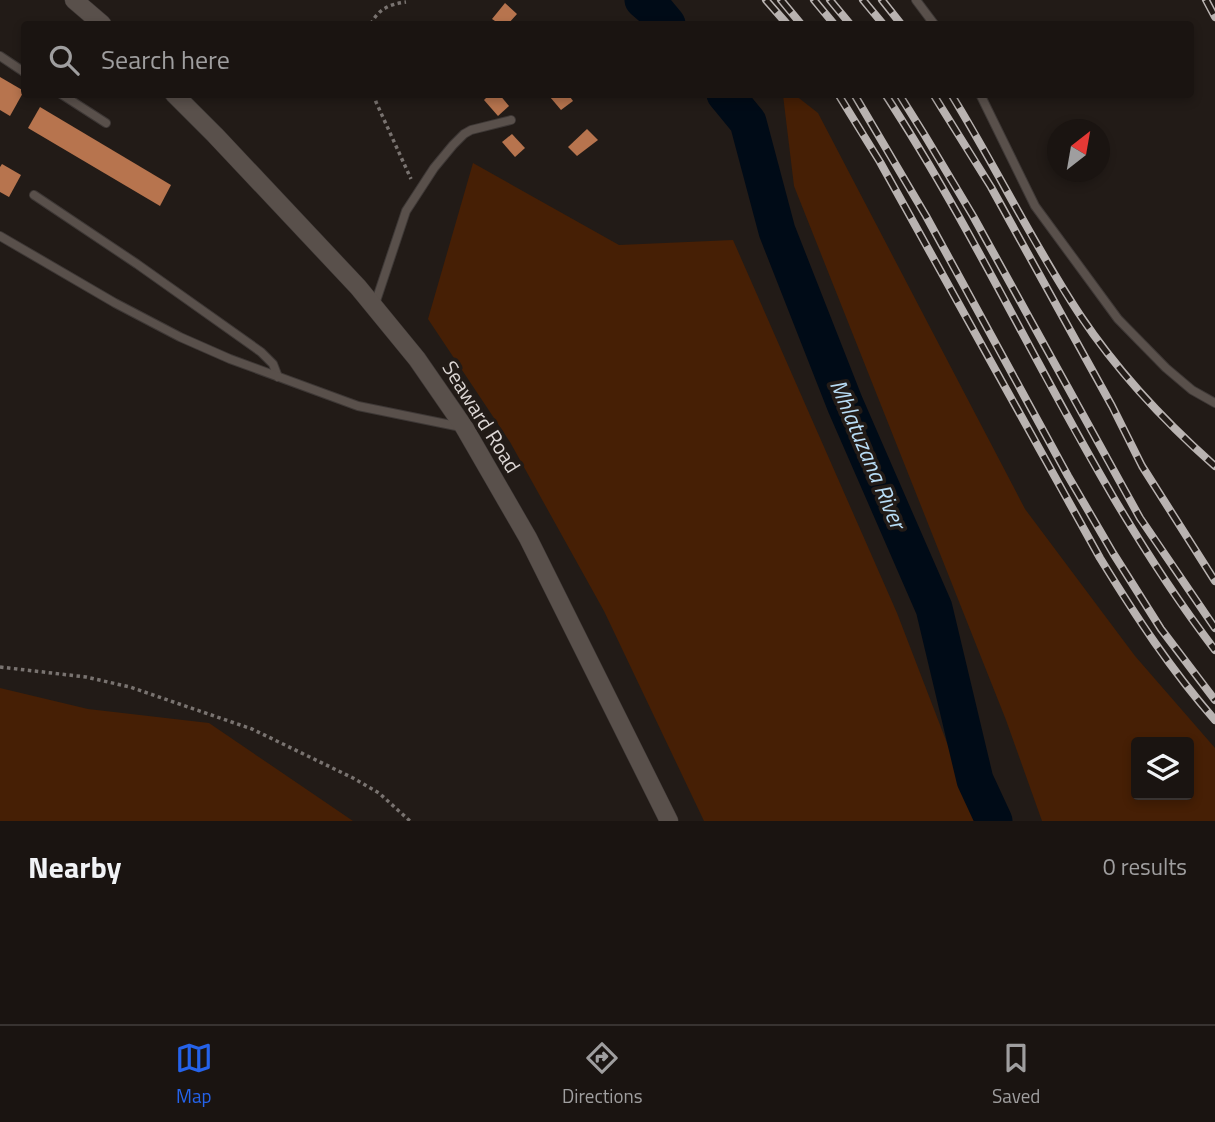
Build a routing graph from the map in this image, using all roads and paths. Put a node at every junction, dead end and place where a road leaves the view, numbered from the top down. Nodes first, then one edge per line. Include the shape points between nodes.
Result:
1 (74, 0) edge
2 (916, 0) edge
3 (406, 2) dead end
4 (98, 21) edge
5 (373, 21) edge
6 (932, 21) edge
7 (0, 56) edge
8 (21, 70) edge
9 (67, 98) edge
10 (178, 98) edge
11 (375, 98) edge
12 (982, 98) edge
13 (511, 120) dead end
14 (106, 123) dead end
15 (417, 194) junction
16 (34, 195) dead end
17 (0, 236) edge
18 (374, 307) junction
19 (278, 377) junction
20 (1215, 403) edge
21 (464, 427) junction
22 (0, 667) edge
23 (410, 821) edge
24 (669, 821) edge

1 - 4 street
2 - 6 lane
3 - 5 path via 390,4
7 - 8 lane
9 - 14 lane
10 - 18 street, Seaward Road
11 - 15 path
12 - 20 lane via 1035,206 1118,319 1166,368
13 - 15 lane via 464,134
15 - 18 lane via 406,211
16 - 19 lane via 261,352
17 - 19 lane via 180,337
18 - 21 street, Seaward Road
19 - 21 lane via 358,406
21 - 24 street, Seaward Road via 528,538
22 - 23 path via 130,687 251,729 379,793

